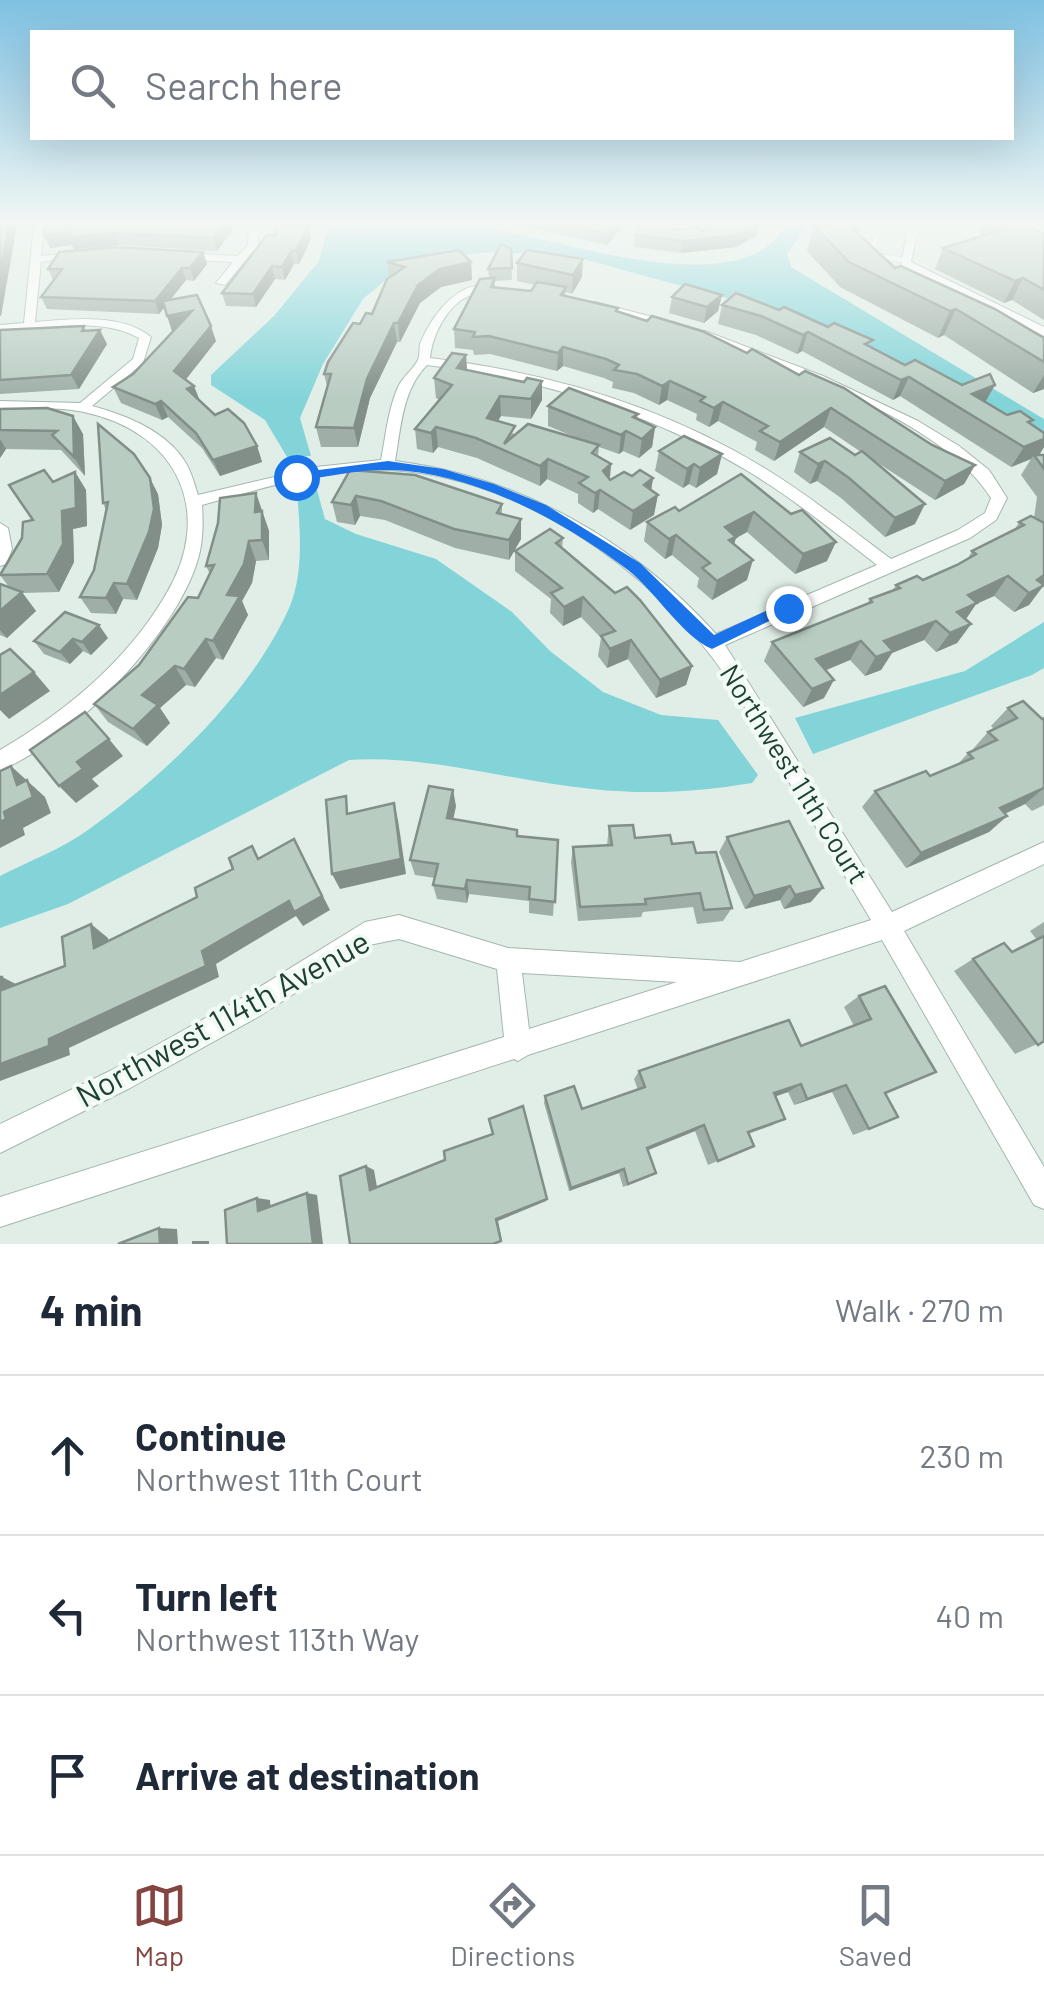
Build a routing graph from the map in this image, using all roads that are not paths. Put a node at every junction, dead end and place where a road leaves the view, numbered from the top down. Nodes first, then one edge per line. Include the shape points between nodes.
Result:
1 (33, 283) edge
2 (937, 283) edge
3 (510, 291) edge
4 (574, 301) edge
5 (28, 326) junction
6 (0, 329) edge
7 (1044, 332) edge
8 (424, 361) junction
9 (0, 406) edge
10 (82, 408) junction
11 (388, 465) junction
12 (196, 502) junction
13 (0, 528) edge
14 (2, 555) edge
15 (891, 567) junction
16 (712, 643) junction
17 (0, 761) edge
18 (1044, 853) edge
19 (890, 926) junction
20 (508, 960) junction
21 (748, 974) junction
22 (518, 1048) junction
23 (0, 1138) edge
24 (1044, 1195) edge
25 (0, 1212) edge

1 - 5 street
2 - 7 street
3 - 8 street via 465,292 447,303
4 - 15 street via 671,324 801,371 975,462 994,481 999,498 991,516
5 - 6 street
5 - 10 street via 118,326 145,336 139,360
8 - 11 street via 410,371 403,389
8 - 15 street via 561,386 676,427 793,493
9 - 10 street
10 - 12 street via 118,419 171,451
11 - 12 street, Northwest 11th Court via 296,477
11 - 16 street, Northwest 11th Court via 455,477 541,508 634,567
12 - 17 street via 189,568 172,602 122,666
13 - 14 street
15 - 16 street
16 - 19 street, Northwest 11th Court
18 - 19 street, Northwest 114th Avenue
19 - 21 street, Northwest 114th Avenue
19 - 24 street, Northwest 11th Court
20 - 21 street, Northwest 114th Avenue
20 - 22 street
20 - 23 street, Northwest 114th Avenue via 400,927 365,934 121,1080
21 - 22 street, Northwest 114th Avenue
22 - 25 street, Northwest 114th Avenue

